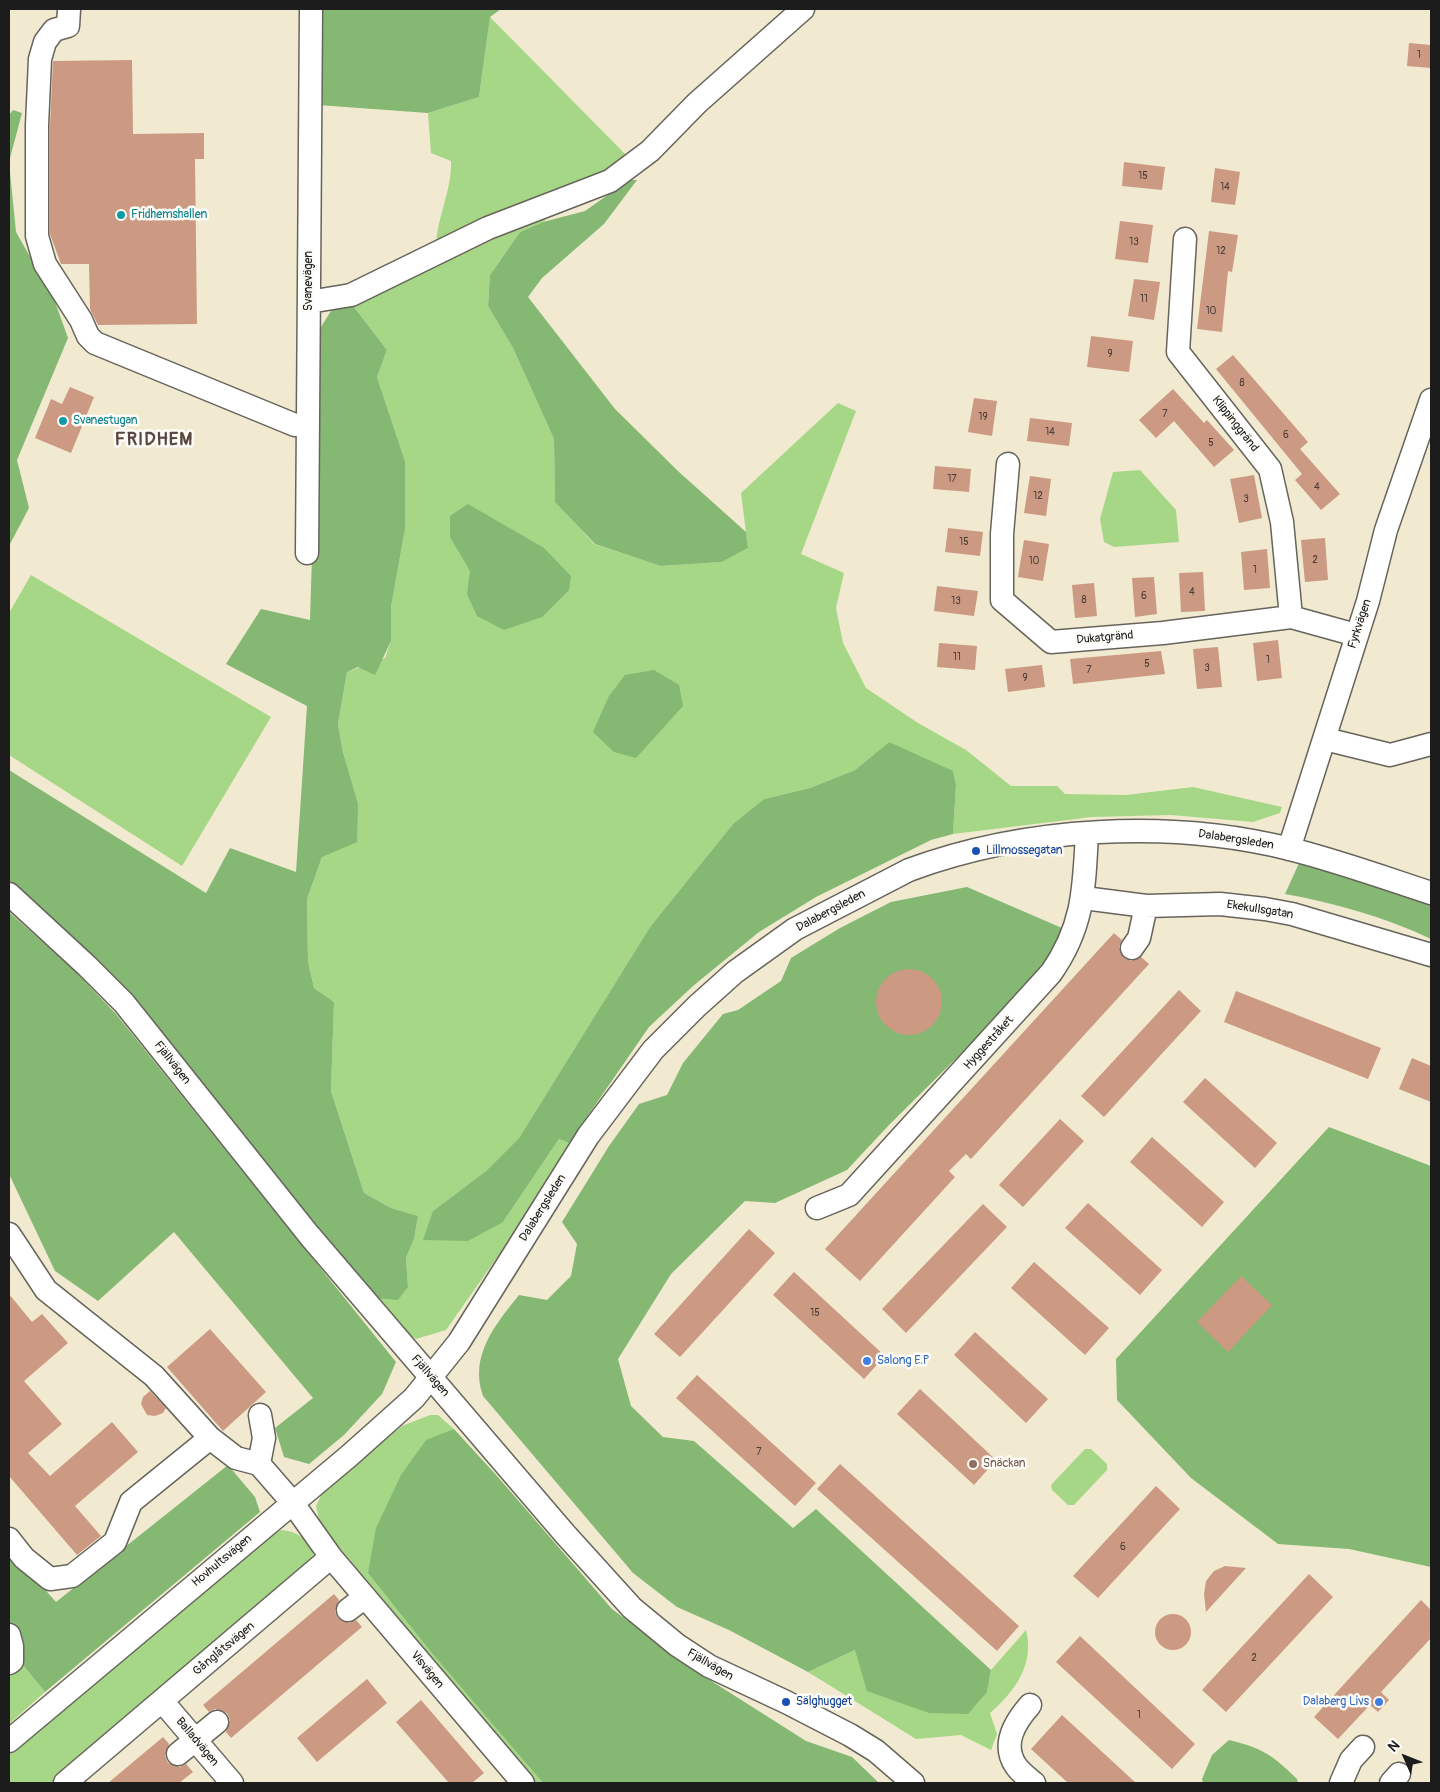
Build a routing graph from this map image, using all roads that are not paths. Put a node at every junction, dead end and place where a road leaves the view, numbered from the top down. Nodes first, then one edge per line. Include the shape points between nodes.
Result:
1 (68, 9) edge
2 (311, 9) edge
3 (803, 9) edge
4 (1185, 239) dead end
5 (309, 302) junction
6 (1431, 400) edge
7 (308, 425) junction
8 (1008, 464) dead end
9 (307, 553) dead end
10 (1291, 617) junction
11 (1356, 635) junction
12 (1325, 739) junction
13 (1431, 744) edge
14 (1087, 833) junction
15 (1290, 849) junction
16 (1431, 893) edge
17 (9, 894) edge
18 (1084, 898) junction
19 (1146, 906) junction
20 (1132, 948) dead end
21 (1431, 956) edge
22 (817, 1208) dead end
23 (9, 1234) edge
24 (432, 1377) junction
25 (260, 1415) dead end
26 (210, 1438) junction
27 (259, 1464) junction
28 (292, 1502) junction
29 (9, 1540) edge
30 (331, 1557) junction
31 (9, 1635) edge
32 (9, 1663) edge
33 (162, 1702) junction
34 (1030, 1705) dead end
35 (217, 1722) dead end
36 (9, 1740) edge
37 (186, 1747) junction
38 (1363, 1747) dead end
39 (65, 1783) edge
40 (232, 1783) edge
41 (524, 1783) edge
42 (913, 1783) edge
43 (1034, 1783) edge
44 (1341, 1783) edge

1 - 7 street via 68,26 54,30 45,42 40,59 37,236 45,264 95,343 295,425
2 - 5 street, Svanevägen
3 - 5 street via 697,103 650,151 610,181 488,228 351,295
4 - 10 street, Klippinggränd via 1178,352 1270,468 1282,522
5 - 7 street, Svanevägen
6 - 11 street, Fyrkvägen via 1398,493
7 - 9 street, Svanevägen
8 - 10 street, Dukatgränd via 1002,534 1002,600 1051,642 1164,634
10 - 11 street, Dukatgränd
11 - 12 street, Fyrkvägen
12 - 13 street via 1390,755
12 - 15 street, Fyrkvägen
14 - 15 street, Dalabergsleden via 1199,832
14 - 18 street, Hyggestråket
14 - 24 street, Dalabergsleden via 1000,846 909,870 795,929 735,972 653,1050 622,1090 588,1136 459,1342
15 - 16 street, Dalabergsleden
17 - 24 street, Fjällvägen via 124,1003 309,1235
18 - 19 street, Ekekullsgatan
18 - 22 street, Hyggestråket via 1064,954 998,1046 914,1139 849,1195
19 - 20 street via 1139,938
19 - 21 street, Ekekullsgatan via 1220,904 1265,909
23 - 26 street via 46,1290 154,1376
24 - 28 street, Hovhultsvägen via 414,1398 364,1443
24 - 42 street, Fjällvägen via 605,1579 650,1624 709,1666 857,1739
25 - 27 street via 264,1438
26 - 27 street via 236,1458
26 - 29 street via 131,1502 115,1542 72,1576 50,1579 24,1558
27 - 28 street
28 - 30 street
28 - 36 street, Hovhultsvägen
30 - 33 street, Gånglåtsvägen
30 - 41 street, Visvägen via 356,1604
31 - 32 street via 12,1661
33 - 37 street, Balladvägen
33 - 39 street, Gånglåtsvägen
34 - 43 street via 1010,1735 1010,1752 1016,1766
35 - 37 street
37 - 40 street, Balladvägen
38 - 44 street via 1351,1760

